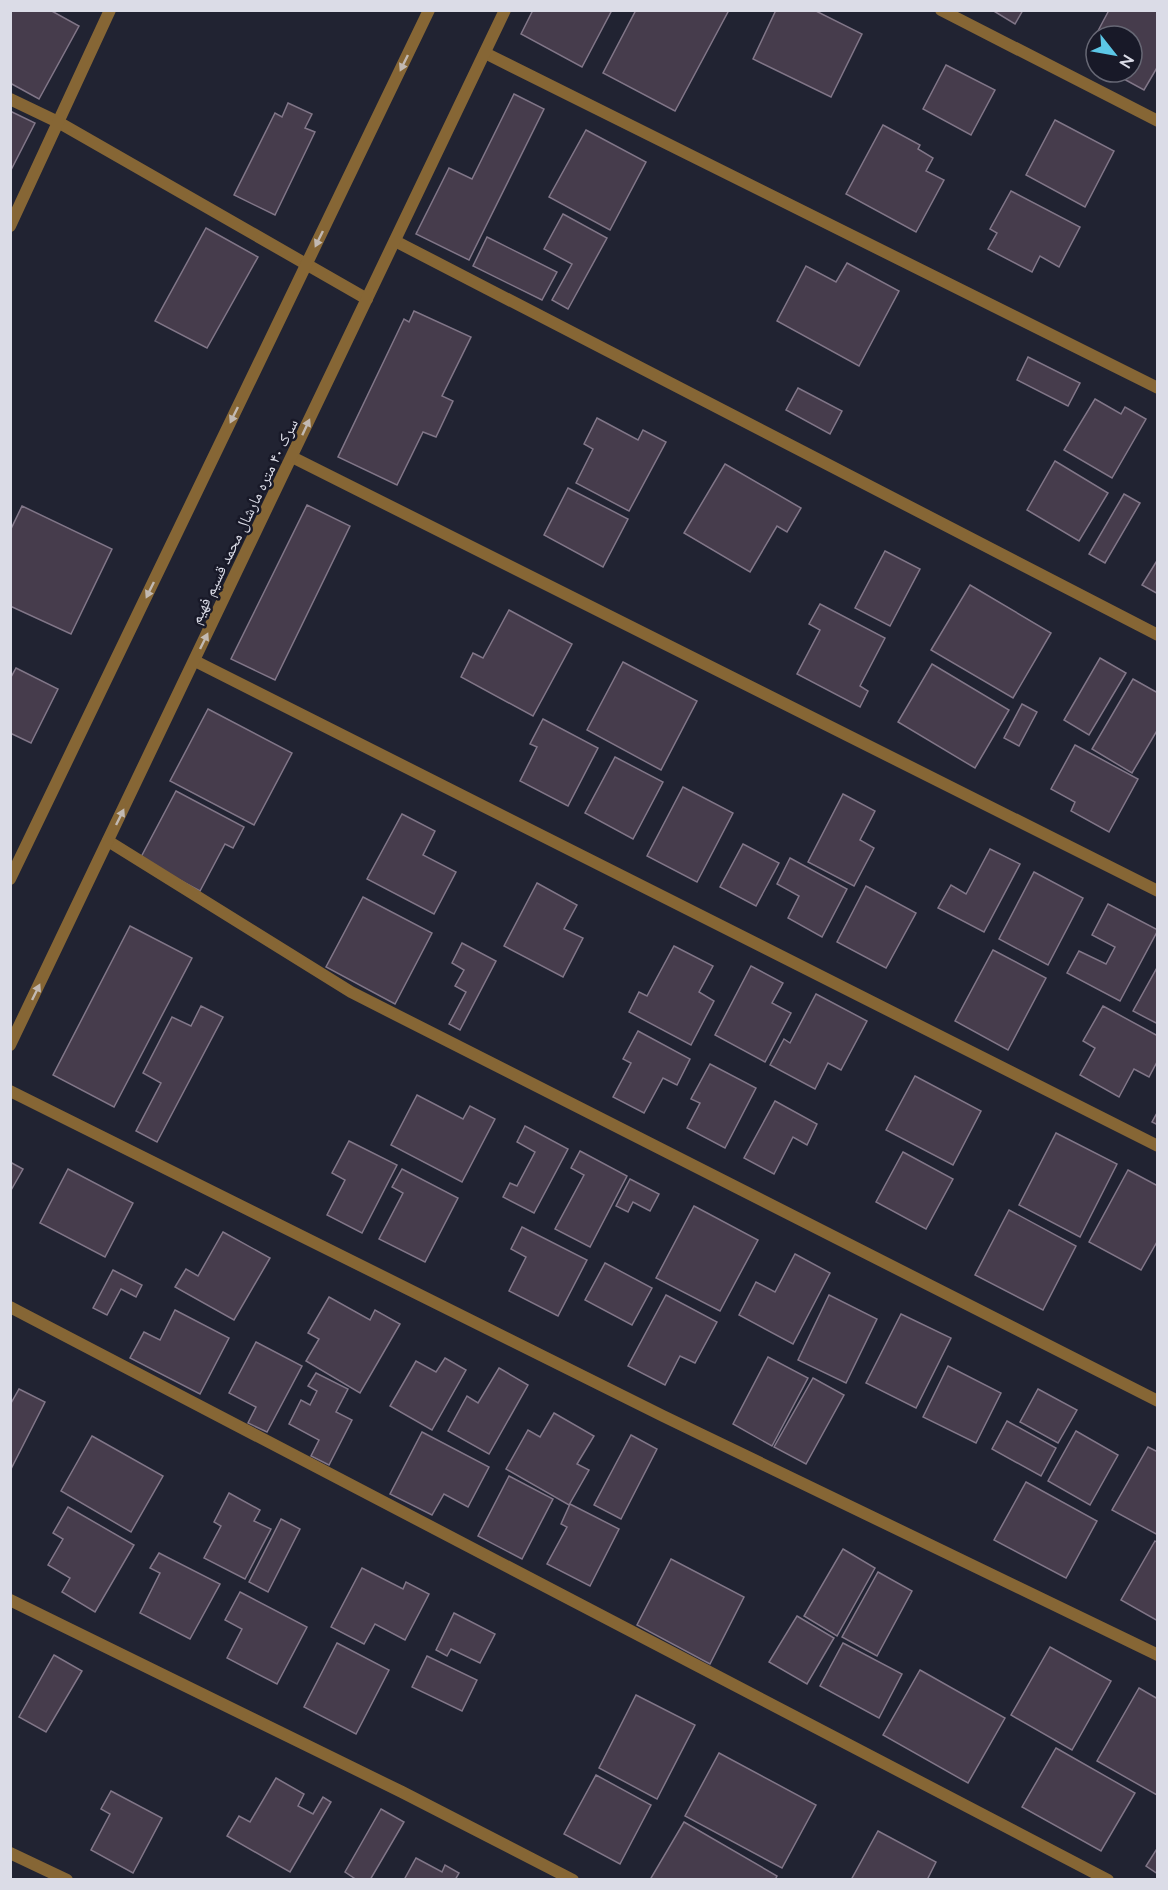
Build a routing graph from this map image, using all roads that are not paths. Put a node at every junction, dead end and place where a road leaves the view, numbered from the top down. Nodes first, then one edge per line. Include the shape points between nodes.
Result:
1 (110, 10) edge
2 (429, 10) edge
3 (506, 10) edge
4 (941, 10) edge
5 (485, 53) junction
6 (10, 99) edge
7 (1158, 121) edge
8 (58, 122) junction
9 (10, 226) edge
10 (395, 241) junction
11 (307, 265) junction
12 (367, 299) junction
13 (1158, 388) edge
14 (292, 457) junction
15 (1158, 635) edge
16 (195, 661) junction
17 (108, 841) junction
18 (10, 879) edge
19 (1158, 891) edge
20 (10, 1045) edge
21 (10, 1091) edge
22 (1158, 1146) edge
23 (10, 1307) edge
24 (1158, 1401) edge
25 (10, 1600) edge
26 (1158, 1655) edge
27 (10, 1852) edge
28 (67, 1880) edge
29 (573, 1880) edge
30 (1108, 1880) edge

1 - 8 street
2 -> 11 street
3 - 5 street, سرک ۴۰ متره مارشال محمد قسیم فهیم
4 - 7 street
5 - 10 street, سرک ۴۰ متره مارشال محمد قسیم فهیم
5 - 13 street
6 - 8 street
8 - 9 street
8 - 11 street
10 - 12 street, سرک ۴۰ متره مارشال محمد قسیم فهیم
10 - 15 street
11 - 12 street
11 -> 18 street
14 -> 12 street, سرک ۴۰ متره مارشال محمد قسیم فهیم
16 -> 14 street, سرک ۴۰ متره مارشال محمد قسیم فهیم
14 - 19 street
17 -> 16 street, سرک ۴۰ متره مارشال محمد قسیم فهیم
16 - 22 street
20 -> 17 street, سرک ۴۰ متره مارشال محمد قسیم فهیم
17 - 24 street via 351,992
21 - 26 street via 663,1416
23 - 30 street
25 - 29 street
27 - 28 street

